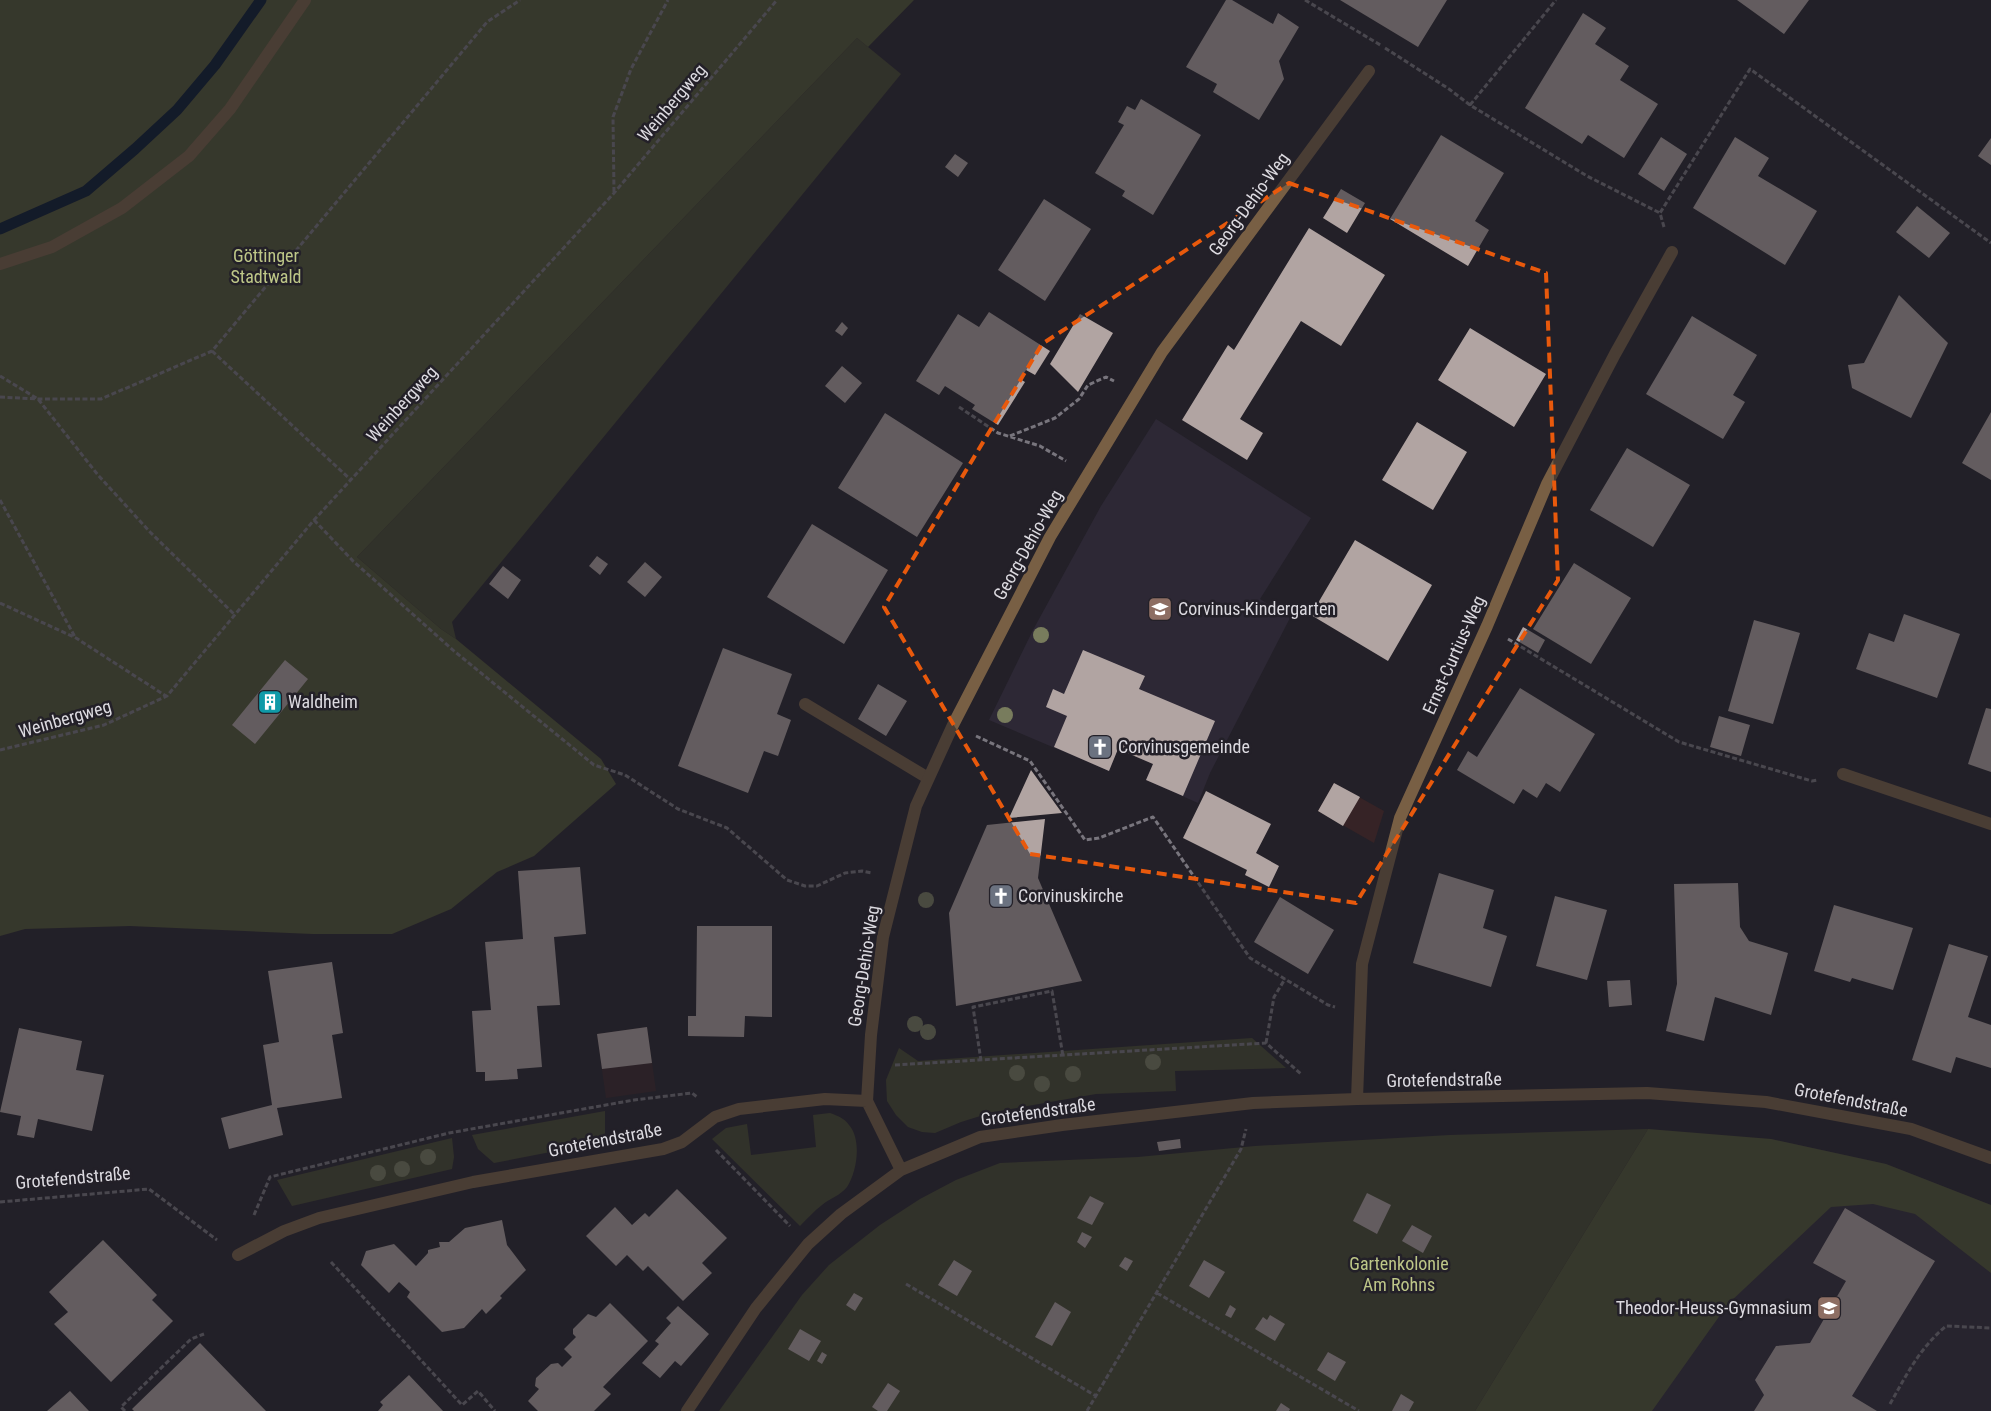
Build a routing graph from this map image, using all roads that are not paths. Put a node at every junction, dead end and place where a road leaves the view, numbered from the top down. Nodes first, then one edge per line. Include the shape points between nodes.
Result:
1 (305, 0) edge
2 (1368, 71) dead end
3 (1672, 252) road end
4 (0, 264) edge
5 (804, 704) dead end
6 (1843, 774) road end
7 (928, 778) junction
8 (1991, 824) edge
9 (1357, 1099) junction
10 (867, 1101) junction
11 (1991, 1158) edge
12 (901, 1170) junction
13 (238, 1255) road end
14 (686, 1411) edge

1 - 4 street via 230,109 189,156 122,208 52,246
2 - 7 street, Georg-Dehio-Weg via 1162,352 1050,536
3 - 9 street, Ernst-Curtius-Weg via 1547,484 1400,818 1362,964
5 - 7 street
6 - 8 street
7 - 10 street, Georg-Dehio-Weg via 916,806 883,937
9 - 11 street, Grotefendstraße via 1647,1093 1766,1102 1911,1129
9 - 12 street, Grotefendstraße via 1253,1103 980,1137
10 - 12 street
10 - 13 street, Grotefendstraße via 825,1099 739,1109 715,1116 682,1142 663,1149 473,1182 319,1218 284,1231
12 - 14 street, Grotefendstraße via 840,1214 808,1244 756,1308

